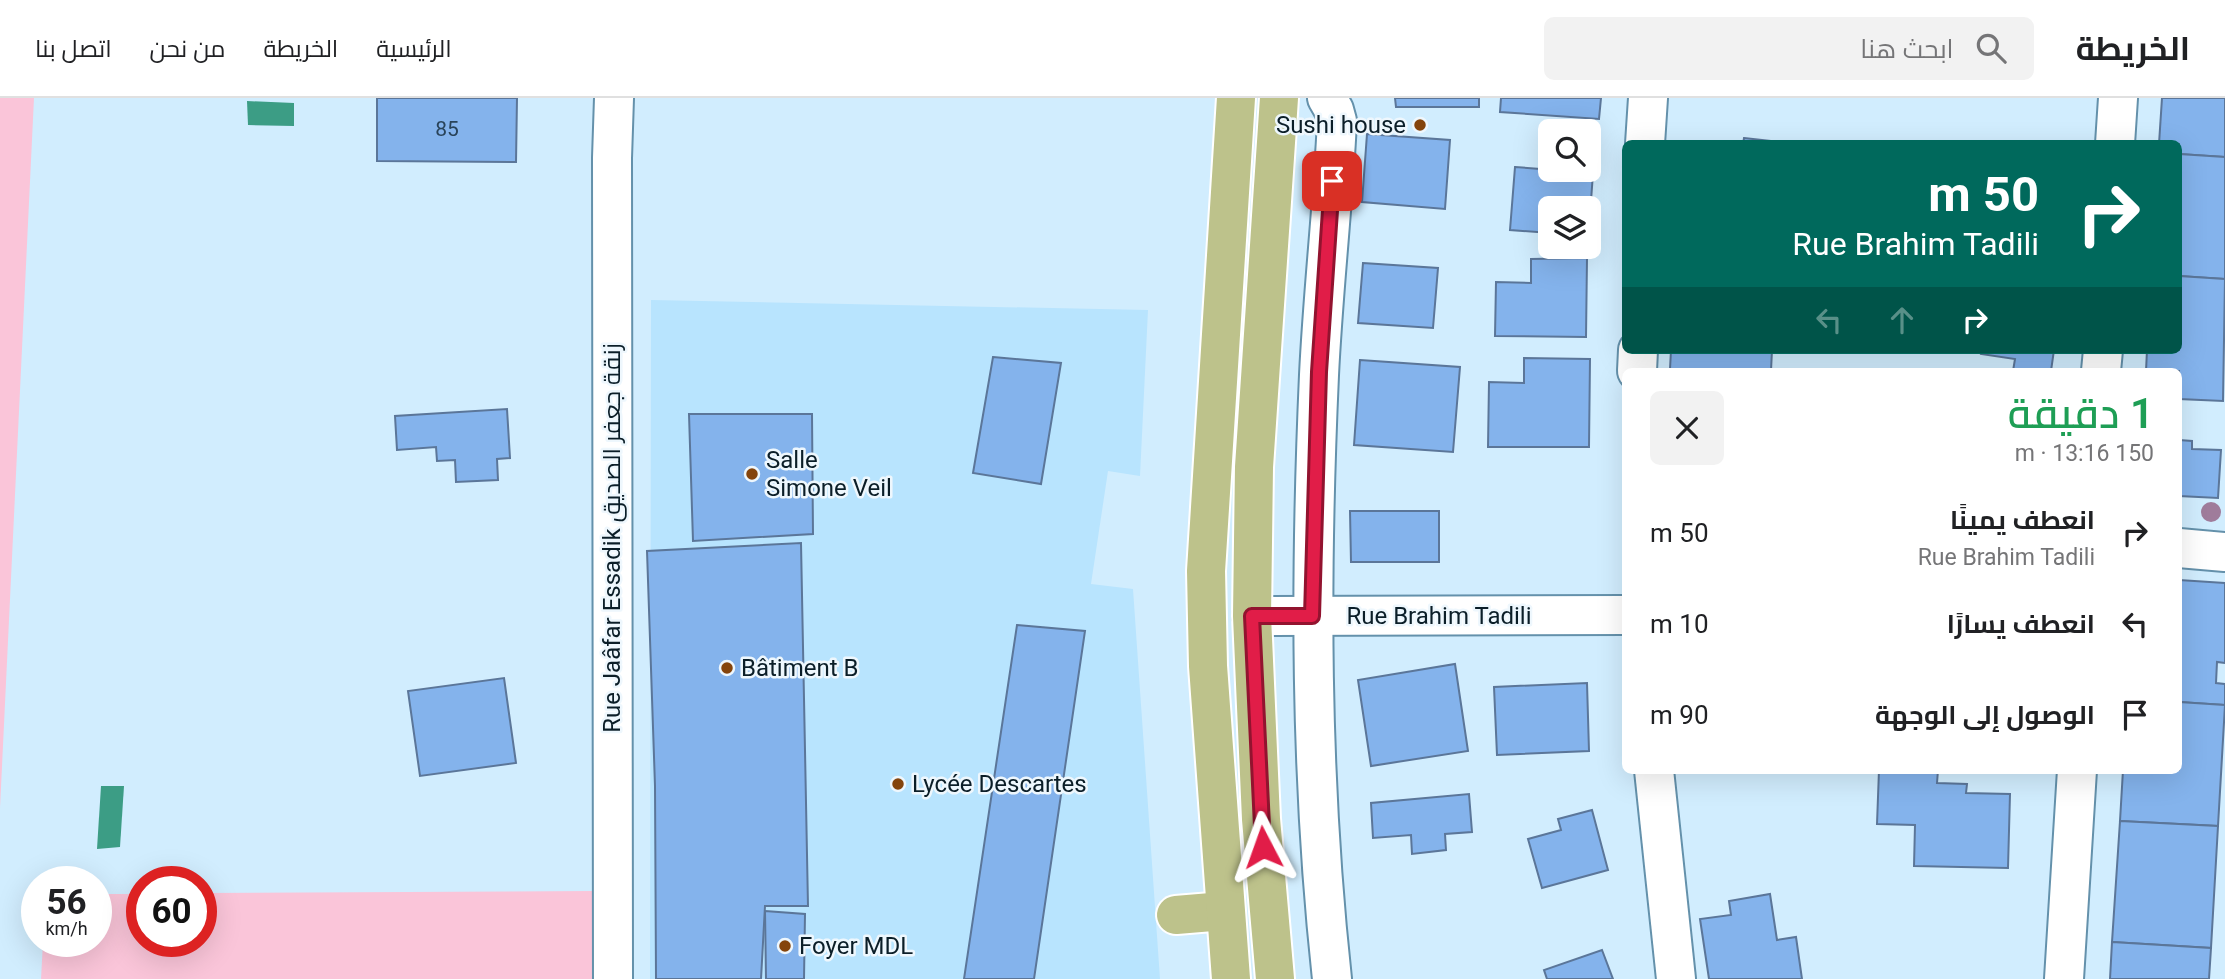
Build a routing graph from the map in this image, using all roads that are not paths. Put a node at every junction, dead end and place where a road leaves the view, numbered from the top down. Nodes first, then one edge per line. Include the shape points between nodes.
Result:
1 (614, 98) edge
2 (1236, 98) edge
3 (1279, 98) edge
4 (1327, 98) edge
5 (1648, 98) edge
6 (2118, 98) edge
7 (1645, 140) edge
8 (2115, 140) edge
9 (2182, 548) edge
10 (2225, 552) edge
11 (1622, 615) edge
12 (1252, 616) junction
13 (1312, 616) junction
14 (1654, 774) edge
15 (2077, 774) edge
16 (1224, 911) junction
17 (1177, 915) dead end
18 (614, 979) edge
19 (1231, 979) edge
20 (1275, 979) edge
21 (1332, 979) edge
22 (1676, 979) edge
23 (2064, 979) edge

1 - 18 street, Rue Jaâfar Essadik زنقة جعفر الصديق
2 - 16 main road via 1206,571
3 - 12 main road via 1254,467
4 - 13 street via 1336,121 1319,372
5 - 7 street
6 - 8 street
9 - 10 street
11 - 13 street, Rue Brahim Tadili
12 - 13 street, Rue Brahim Tadili
12 - 20 main road via 1261,819
13 - 21 street via 1320,847
14 - 22 street
15 - 23 street
16 - 17 main road
16 - 19 main road

